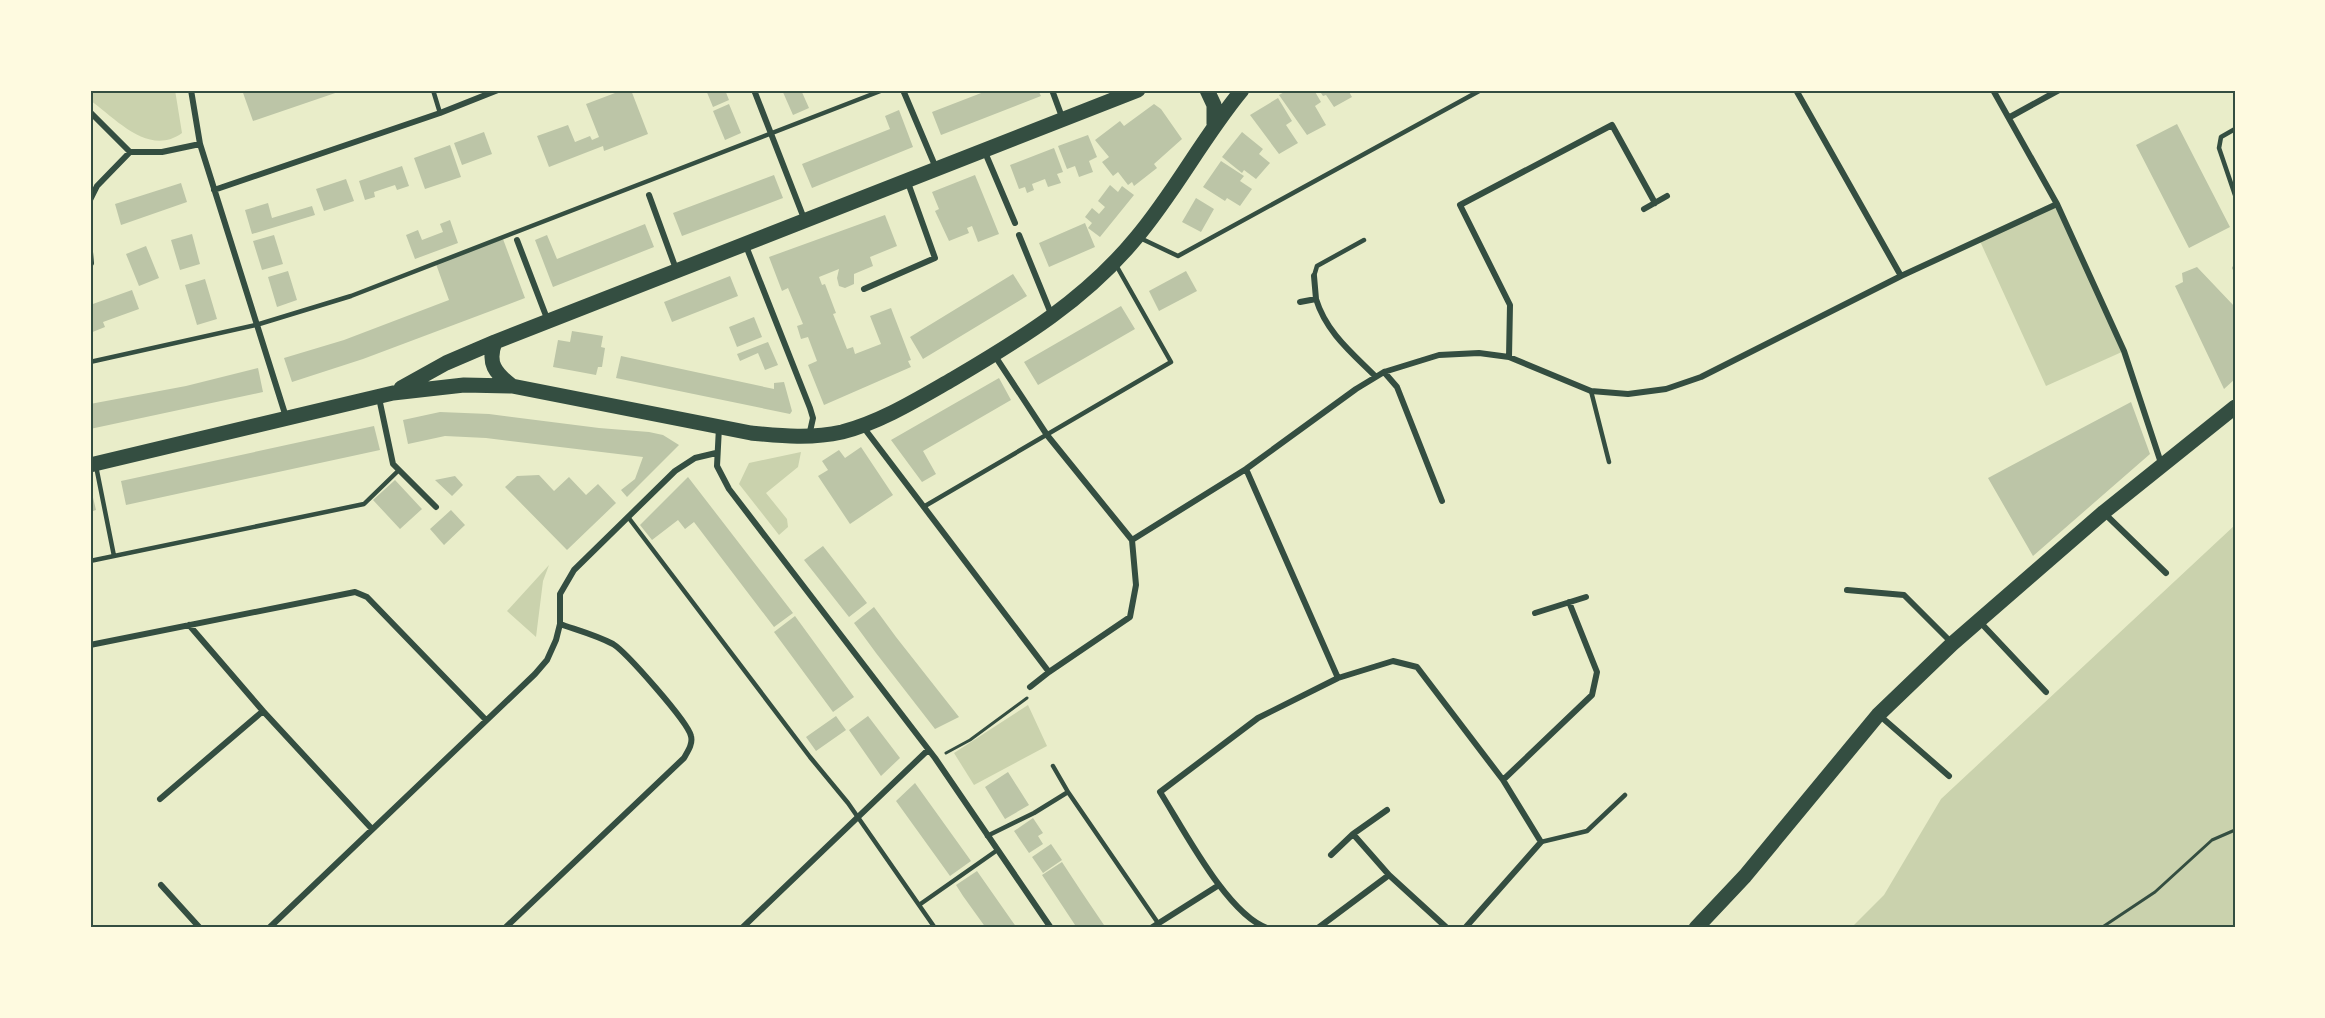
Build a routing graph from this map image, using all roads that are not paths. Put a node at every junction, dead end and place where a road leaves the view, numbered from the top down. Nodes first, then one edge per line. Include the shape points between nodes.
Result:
1 (191, 90) edge
2 (434, 90) edge
3 (498, 90) edge
4 (754, 90) edge
5 (883, 90) edge
6 (903, 90) edge
7 (1052, 90) edge
8 (1138, 90) edge
9 (1207, 90) edge
10 (1242, 90) edge
11 (1481, 90) edge
12 (1796, 90) edge
13 (1993, 90) edge
14 (2059, 90) edge
15 (90, 112) edge
16 (440, 113) junction
17 (2010, 117) junction
18 (1063, 119) junction
19 (1214, 124) junction
20 (2235, 129) edge
21 (771, 134) junction
22 (200, 144) junction
23 (984, 149) junction
24 (130, 153) junction
25 (936, 169) junction
26 (907, 180) junction
27 (214, 190) junction
28 (649, 195) dead end
29 (2235, 195) edge
30 (1667, 196) dead end
31 (90, 200) edge
32 (1655, 203) junction
33 (2057, 204) junction
34 (1644, 209) dead end
35 (805, 221) junction
36 (1015, 223) dead end
37 (1019, 236) dead end
38 (1137, 237) junction
39 (517, 240) dead end
40 (1364, 240) dead end
41 (745, 243) junction
42 (90, 252) edge
43 (91, 263) edge
44 (1115, 263) junction
45 (677, 270) junction
46 (1314, 276) joint
47 (1901, 276) junction
48 (864, 289) dead end
49 (1316, 299) junction
50 (1300, 302) dead end
51 (1052, 318) junction
52 (548, 321) junction
53 (256, 325) junction
54 (495, 342) junction
55 (994, 355) junction
56 (1509, 357) junction
57 (90, 362) edge
58 (1384, 372) junction
59 (1375, 376) junction
60 (512, 386) junction
61 (1591, 391) junction
62 (386, 395) junction
63 (2235, 407) edge
64 (287, 420) junction
65 (719, 426) junction
66 (861, 426) junction
67 (1047, 435) junction
68 (809, 436) junction
69 (716, 453) junction
70 (1609, 462) dead end
71 (93, 464) edge
72 (2162, 466) junction
73 (1246, 469) junction
74 (399, 470) junction
75 (1443, 501) dead end
76 (925, 506) junction
77 (436, 507) dead end
78 (2104, 512) junction
79 (628, 517) junction
80 (1132, 540) junction
81 (114, 556) junction
82 (90, 561) edge
83 (2166, 573) dead end
84 (1847, 590) dead end
85 (1586, 597) dead end
86 (1569, 602) junction
87 (1535, 613) dead end
88 (1979, 621) junction
89 (560, 624) junction
90 (189, 625) junction
91 (1952, 644) junction
92 (90, 645) edge
93 (1049, 672) junction
94 (1338, 678) junction
95 (1030, 687) road end
96 (2046, 692) dead end
97 (262, 711) junction
98 (1878, 715) junction
99 (486, 720) junction
100 (928, 750) junction
101 (1053, 766) dead end
102 (1950, 776) dead end
103 (1503, 780) junction
104 (1068, 792) junction
105 (1625, 795) dead end
106 (159, 799) dead end
107 (1387, 810) dead end
108 (858, 817) junction
109 (372, 829) junction
110 (1353, 834) junction
111 (987, 836) junction
112 (1541, 842) junction
113 (996, 851) junction
114 (1331, 855) dead end
115 (1389, 875) junction
116 (161, 885) dead end
117 (1219, 885) junction
118 (919, 905) junction
119 (1158, 923) junction
120 (200, 928) edge
121 (269, 928) edge
122 (505, 928) edge
123 (742, 928) edge
124 (935, 928) edge
125 (1051, 928) edge
126 (1151, 928) edge
127 (1267, 928) edge
128 (1318, 928) edge
129 (1447, 928) edge
130 (1465, 928) edge
131 (1696, 928) edge

1 - 22 street
2 - 16 lane
3 - 16 street
4 - 21 street
5 - 21 lane
6 - 25 street
7 - 18 street
8 - 18 main road
9 - 19 main road via 1214,105
10 - 19 main road
11 - 38 lane via 1178,256
12 - 47 street
13 - 17 street
14 - 17 street
15 - 24 street
16 - 27 street
17 - 33 street
18 - 23 main road
19 - 38 main road
20 - 29 lane via 2221,138 2219,148
21 - 35 street
21 - 53 lane via 387,282
22 - 24 street via 162,152
22 - 27 street
23 - 25 main road
23 - 36 street
24 - 31 street via 97,186
25 - 26 main road
26 - 35 main road
26 - 48 street via 935,258
27 - 53 street
28 - 45 street
30 - 32 street
32 - 34 street
32 - 56 street via 1612,125 1460,205 1510,305
33 - 47 street
33 - 72 street via 2124,351
35 - 41 main road
37 - 51 street
38 - 44 main road
39 - 52 street
40 - 46 lane via 1317,266
41 - 45 main road
41 - 68 street via 810,408 813,418
42 - 43 street
44 - 51 main road
44 - 67 lane via 1171,362
45 - 52 main road
46 - 49 street
47 - 61 street via 1701,377 1647,392
49 - 50 street
49 - 59 street via 1334,334
51 - 55 main road
52 - 54 main road
53 - 57 lane
53 - 64 street
54 - 60 main road via 491,357 495,372
54 - 62 main road
55 - 66 main road via 924,396
55 - 67 street
56 - 58 street via 1479,353 1438,355
56 - 61 street
58 - 59 street
58 - 75 street via 1398,387
59 - 73 street
60 - 62 main road via 464,385
60 - 65 main road
61 - 70 lane
62 - 64 main road
62 - 74 street via 393,464
63 - 72 main road
64 - 71 main road
65 - 68 main road via 781,436
65 - 69 street
66 - 68 main road
66 - 76 street via 870,432
67 - 76 lane
67 - 80 street
69 - 79 street via 695,458 675,471
69 - 100 street via 717,466 729,489
71 - 81 lane
72 - 78 main road
73 - 80 street
73 - 94 street
74 - 77 street
74 - 81 lane via 364,504
76 - 93 street
78 - 83 street
78 - 88 main road
79 - 89 street via 574,570 560,594
79 - 108 lane
80 - 93 street via 1136,585 1130,617
81 - 82 lane
84 - 91 street via 1904,595
85 - 86 street
86 - 87 street
86 - 103 street via 1597,672 1592,695
88 - 91 main road
88 - 96 street
89 - 99 street via 547,660
89 - 122 street via 597,636 622,650 680,717 692,739 684,758
90 - 92 street
90 - 97 street
90 - 99 street via 355,592 367,597
91 - 98 main road
93 - 95 street
94 - 103 street via 1393,661 1417,667
94 - 117 street via 1258,718 1160,792
97 - 106 street
97 - 109 street
98 - 102 street
98 - 131 main road via 1745,876
99 - 109 street
100 - 108 street
100 - 111 street
101 - 104 lane
103 - 112 street
104 - 111 lane
104 - 119 lane
105 - 112 lane via 1587,831
107 - 110 street
108 - 118 lane
108 - 123 street
109 - 121 street
110 - 114 street
110 - 115 street
111 - 113 street
112 - 130 street
113 - 118 lane
113 - 125 street
115 - 128 street
115 - 129 street
116 - 120 street
117 - 119 street
117 - 127 street via 1254,923
118 - 124 lane
119 - 126 street

